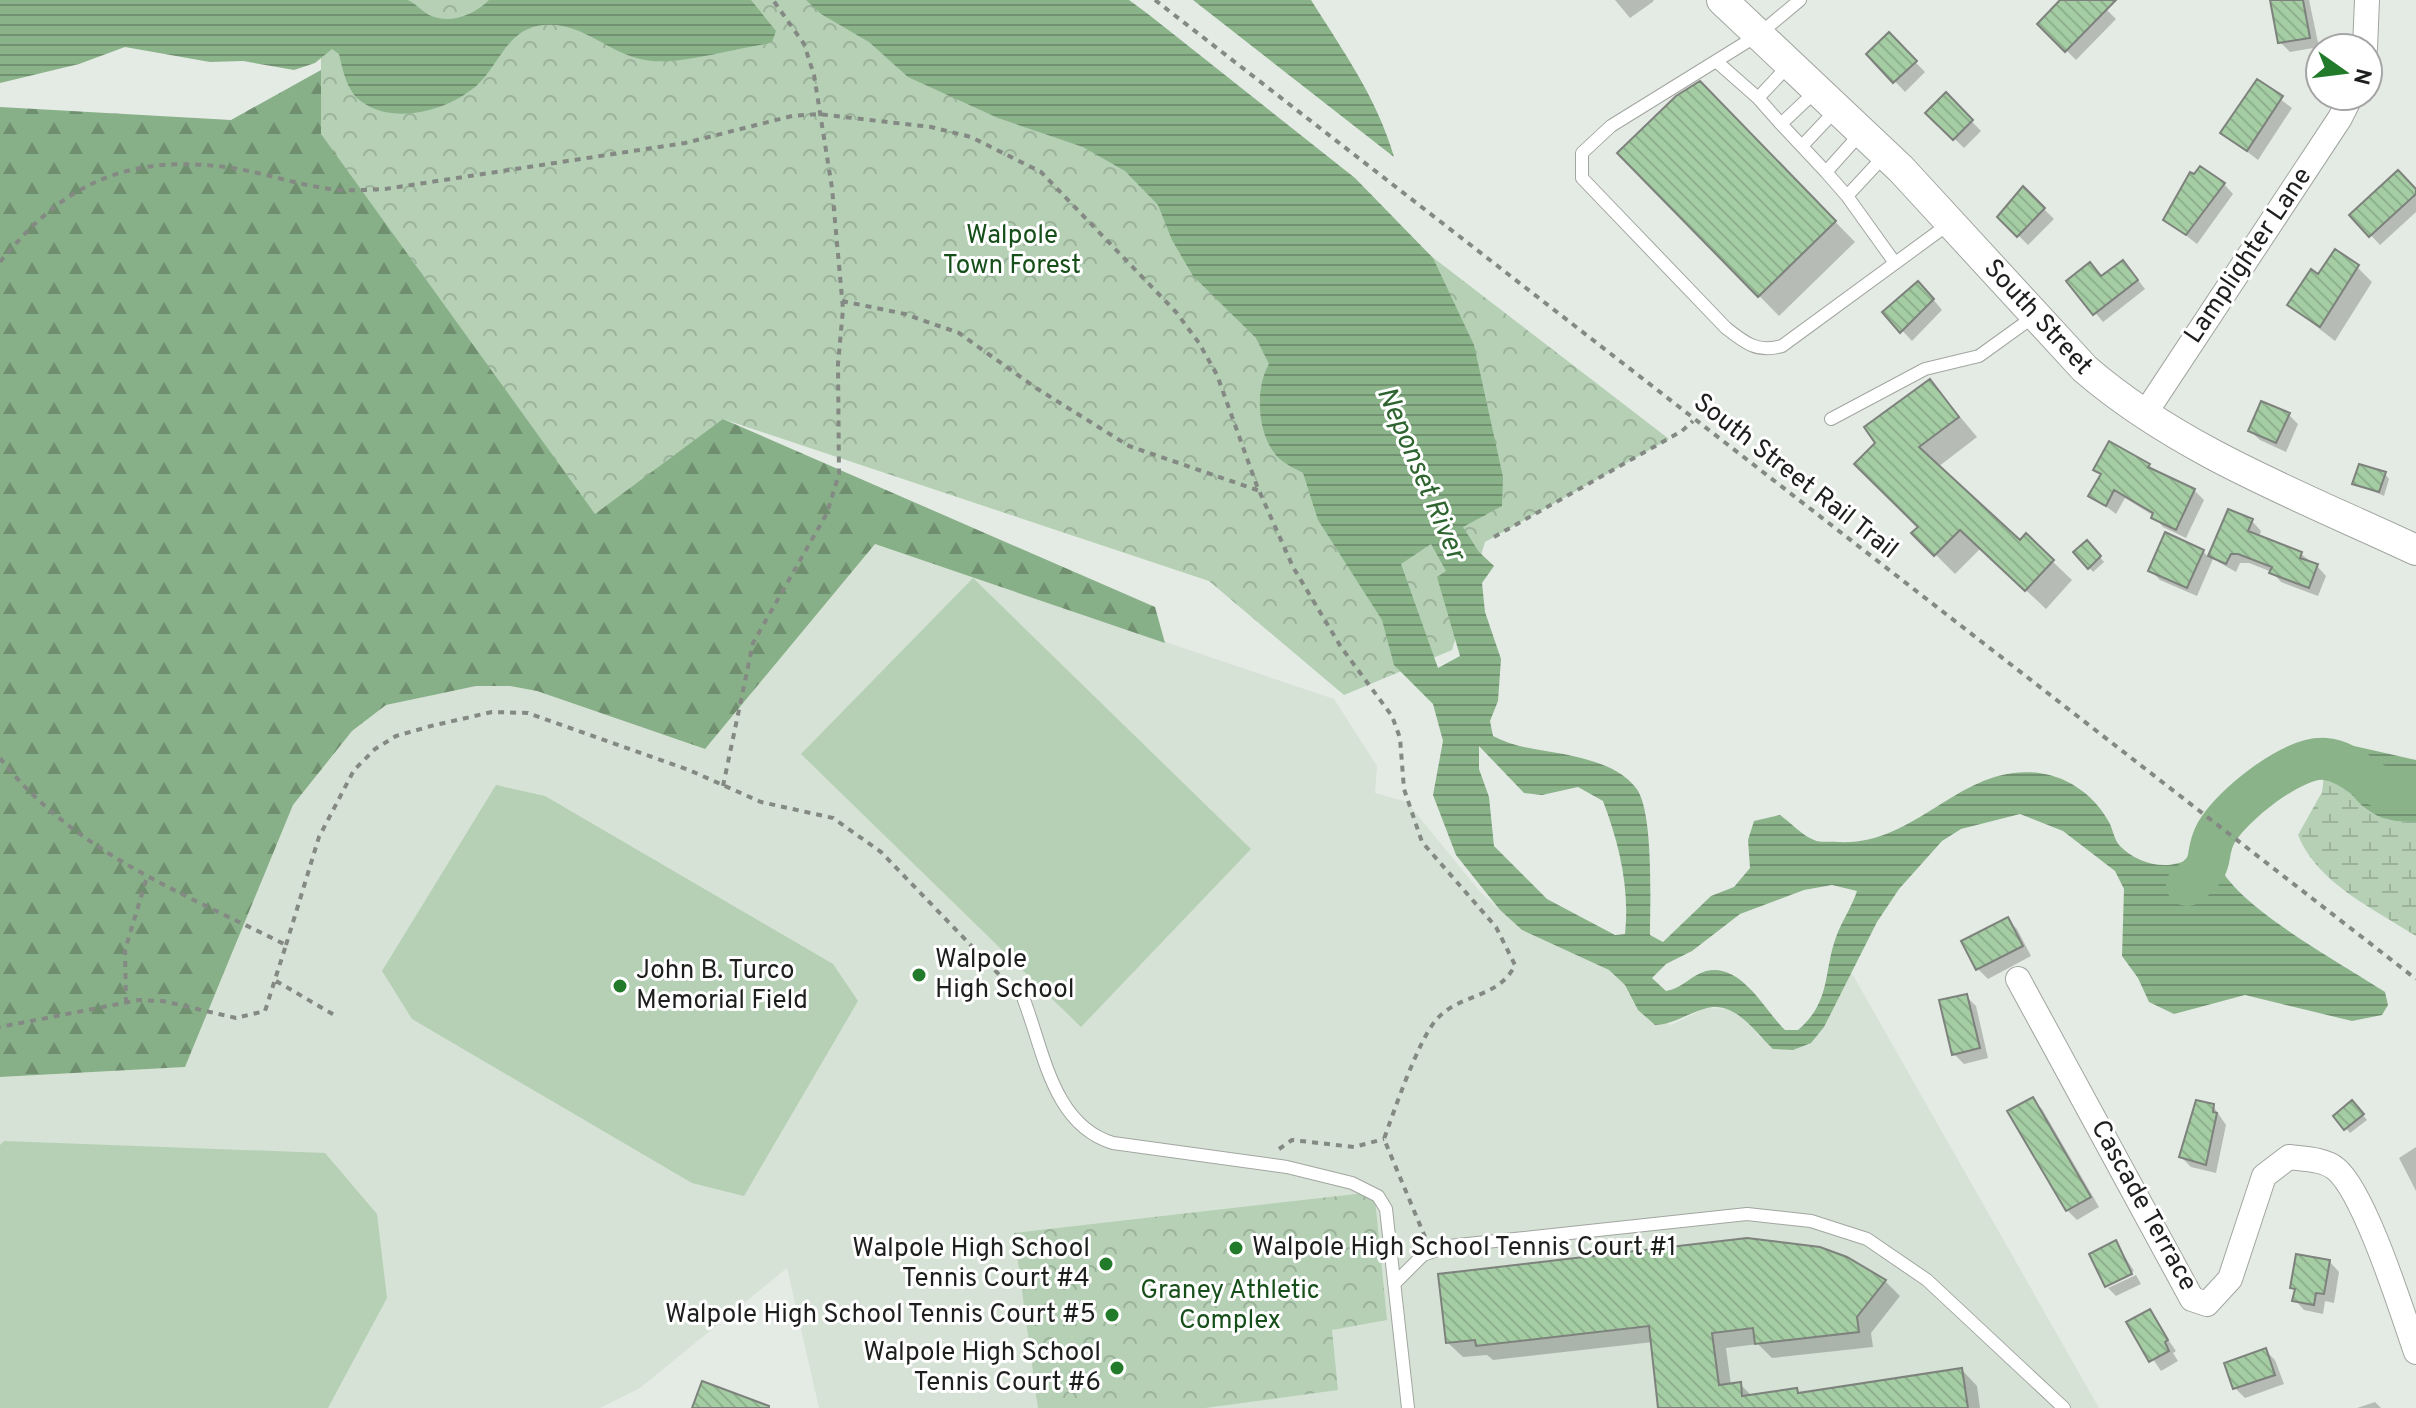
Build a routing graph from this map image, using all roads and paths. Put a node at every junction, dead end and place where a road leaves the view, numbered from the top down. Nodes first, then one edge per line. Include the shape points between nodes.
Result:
1 (773, 0) edge
2 (1155, 0) edge
3 (1722, 0) edge
4 (1800, 0) edge
5 (2367, 0) edge
6 (2366, 32) edge
7 (1758, 35) junction
8 (1716, 61) junction
9 (1790, 64) junction
10 (1758, 98) junction
11 (1828, 98) junction
12 (2342, 112) edge
13 (818, 114) junction
14 (1781, 124) junction
15 (1863, 131) junction
16 (1802, 146) junction
17 (1886, 154) junction
18 (1826, 172) junction
19 (1847, 196) junction
20 (1951, 222) junction
21 (0, 262) edge
22 (1895, 263) junction
23 (842, 301) junction
24 (2036, 315) junction
25 (2144, 415) junction
26 (1831, 419) dead end
27 (1693, 421) junction
28 (1260, 491) junction
29 (1494, 537) dead end
30 (2416, 550) edge
31 (0, 758) edge
32 (723, 786) junction
33 (147, 877) junction
34 (286, 945) junction
35 (2018, 979) dead end
36 (2416, 979) edge
37 (275, 980) junction
38 (1024, 1000) joint
39 (126, 1003) junction
40 (336, 1016) dead end
41 (0, 1027) edge
42 (1384, 1139) junction
43 (1265, 1165) junction
44 (1429, 1251) junction
45 (1394, 1284) junction
46 (2416, 1352) edge
47 (1408, 1408) edge
48 (2064, 1408) edge

1 - 13 path via 804,44
2 - 27 path, South Street Rail Trail
3 - 7 street, South Street
4 - 7 lane
5 - 6 street
7 - 8 lane
7 - 9 street, South Street
8 - 10 lane
8 - 22 lane via 1611,126 1582,153 1582,178 1726,328 1765,351 1782,346
9 - 10 lane
9 - 11 street, South Street
10 - 14 lane
11 - 14 lane
11 - 15 street, South Street
11 - 16 lane
12 - 25 street, Lamplighter Lane
13 - 21 path via 685,143 385,189 345,191 216,165 131,169 99,177 49,209
13 - 23 path via 832,188
13 - 28 path via 958,134 1041,172 1176,312 1199,343 1234,416
14 - 16 lane
15 - 17 street, South Street
15 - 18 lane
16 - 18 lane
17 - 19 lane
17 - 20 street, South Street
18 - 19 lane
19 - 22 lane
20 - 22 lane
20 - 24 street, South Street
23 - 28 path via 905,314 959,333 1129,446
23 - 32 path via 839,474 827,513 753,643
24 - 25 street, South Street via 2085,369
24 - 26 lane via 1979,356 1925,369
25 - 30 street, South Street
27 - 29 path
27 - 36 path, South Street Rail Trail
28 - 42 path via 1293,567 1341,647 1392,716 1400,738 1404,789 1422,842 1496,927 1515,965 1508,979 1490,992 1437,1019
31 - 33 path via 74,832
32 - 34 path via 528,713 492,712 396,736 354,770 319,837
32 - 38 path via 761,802 833,818 881,852
33 - 34 path
33 - 39 path via 125,950
34 - 37 path
35 - 46 street, Cascade Terrace via 2192,1299 2207,1304 2230,1279 2264,1176 2289,1157 2314,1159 2335,1168 2360,1202
37 - 39 path via 265,1011 236,1018 163,1001
37 - 40 path
38 - 43 lane via 1054,1085 1072,1118 1091,1137
39 - 41 path
42 - 43 path via 1354,1147 1292,1140
42 - 44 path
43 - 45 lane via 1352,1183 1378,1196 1386,1209
44 - 45 lane
44 - 48 lane via 1747,1214 1811,1221 1867,1239 1927,1280
45 - 47 lane

